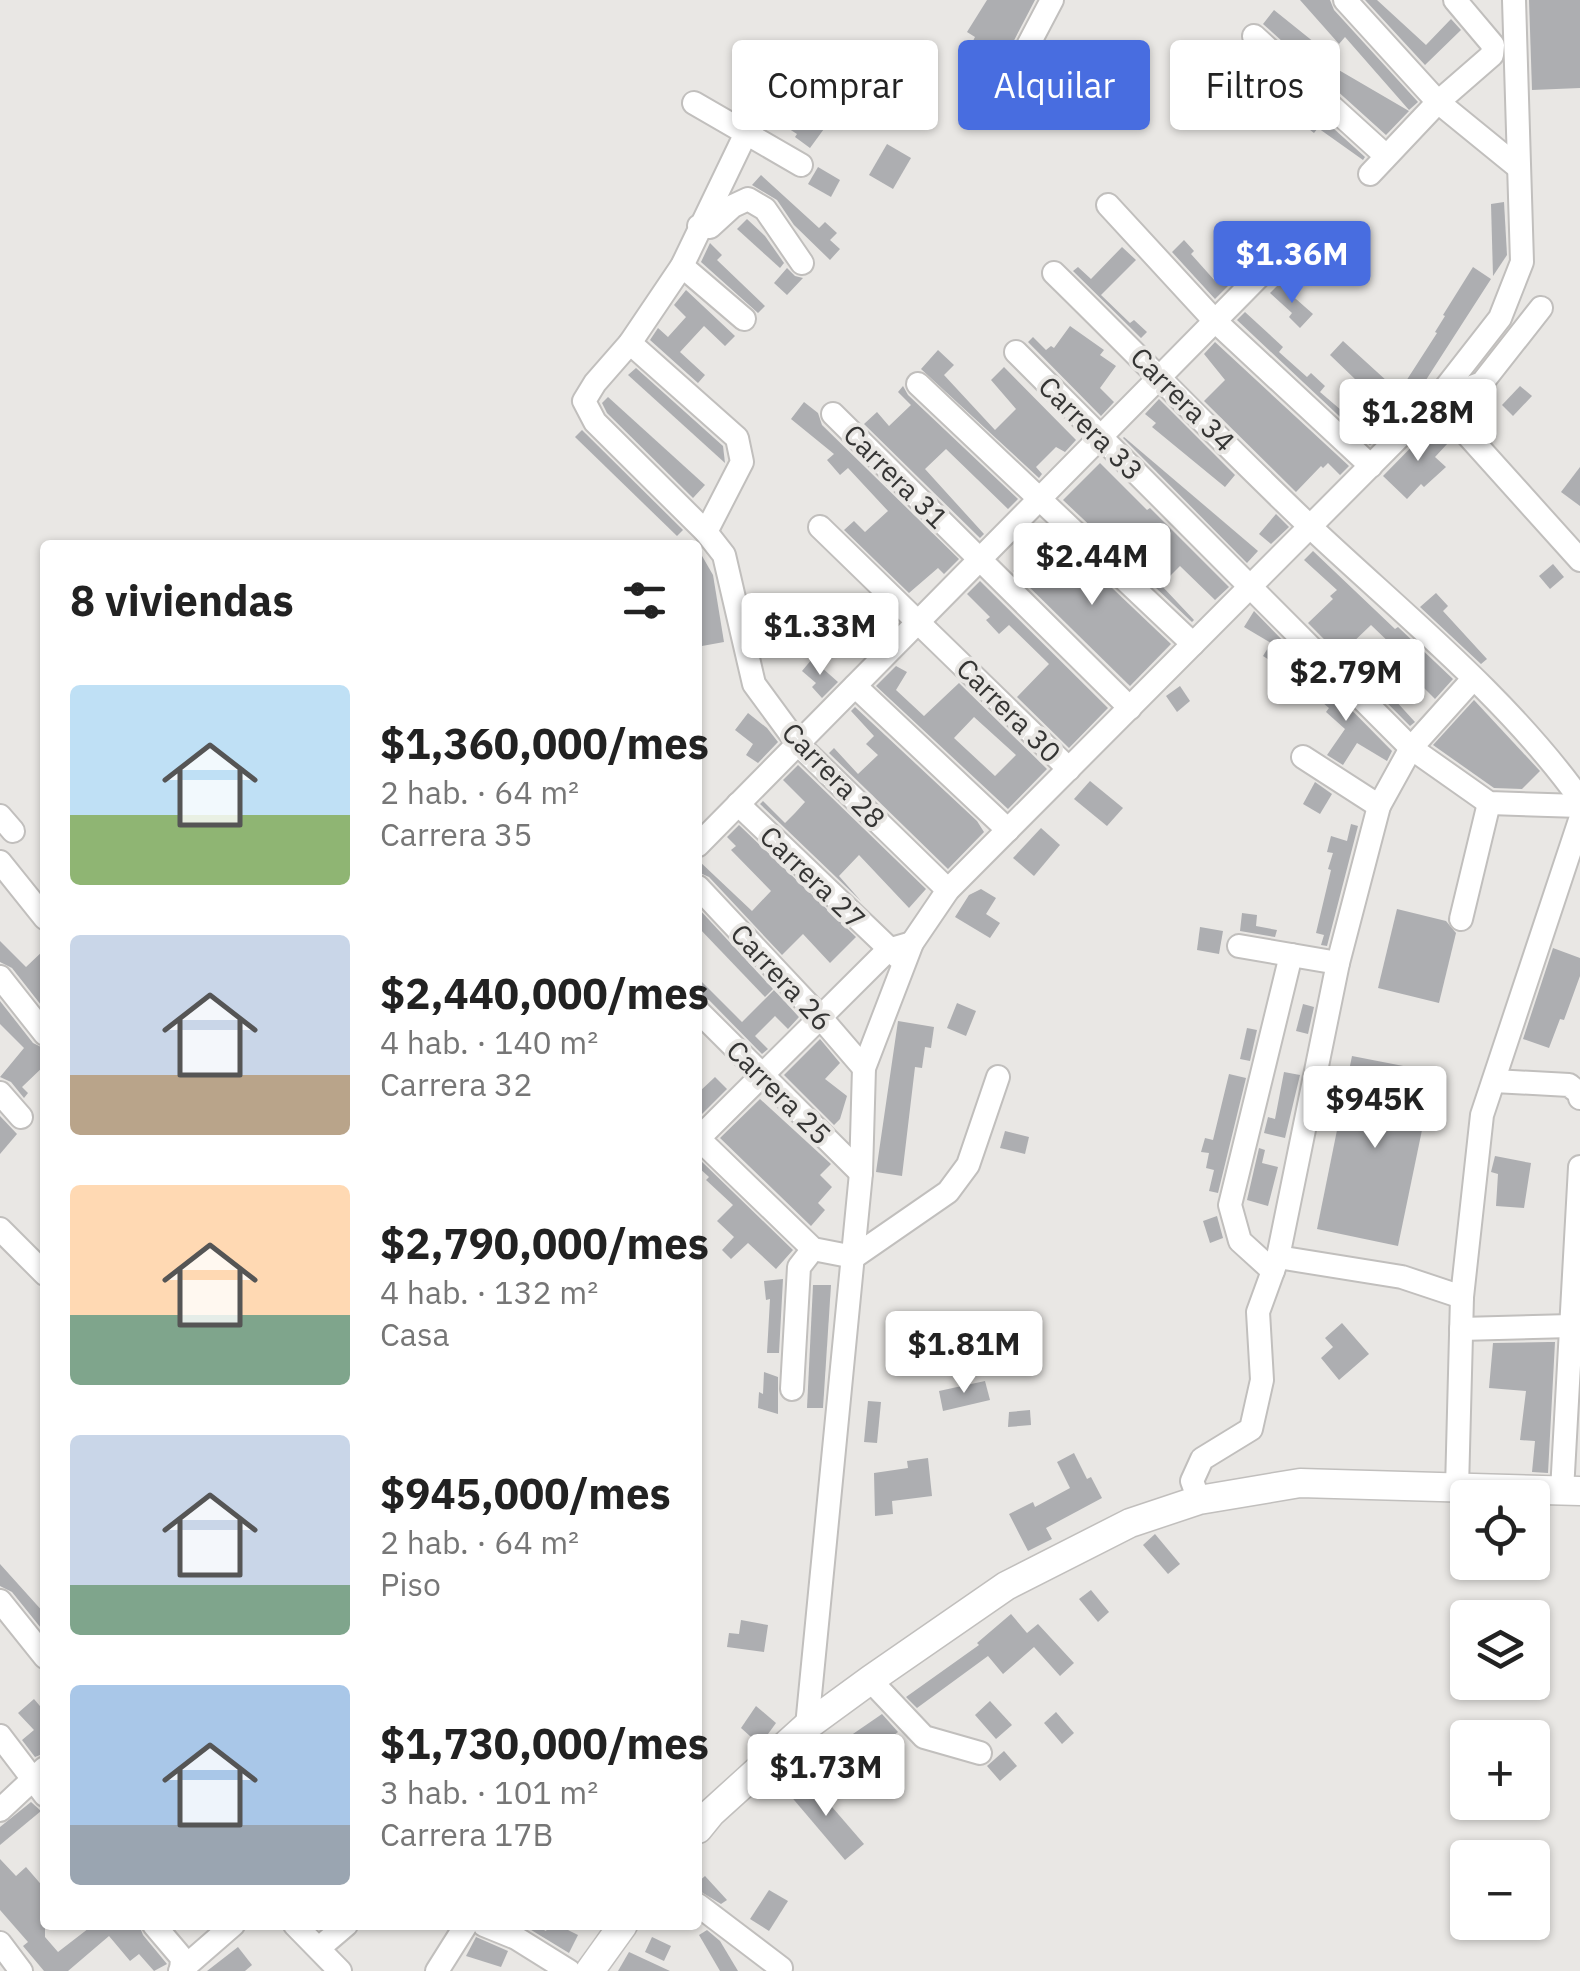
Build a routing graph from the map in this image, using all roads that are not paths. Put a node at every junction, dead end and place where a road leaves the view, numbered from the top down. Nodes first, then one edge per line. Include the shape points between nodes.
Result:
1 (1052, 0) edge
2 (1345, 0) edge
3 (1455, 0) edge
4 (1514, 0) edge
5 (1254, 36) dead end
6 (1031, 40) edge
7 (1474, 72) junction
8 (1514, 82) junction
9 (1438, 102) junction
10 (694, 103) dead end
11 (746, 133) junction
12 (1385, 155) junction
13 (801, 165) dead end
14 (1518, 168) junction
15 (1370, 174) dead end
16 (1108, 205) dead end
17 (698, 226) junction
18 (1282, 253) dead end
19 (802, 263) dead end
20 (682, 266) junction
21 (1054, 273) dead end
22 (1541, 308) dead end
23 (744, 319) dead end
24 (1214, 320) junction
25 (630, 343) junction
26 (1016, 352) dead end
27 (1160, 376) junction
28 (918, 384) dead end
29 (1436, 400) junction
30 (833, 414) dead end
31 (1100, 437) junction
32 (1371, 466) junction
33 (1040, 498) junction
34 (820, 526) dead end
35 (1311, 526) junction
36 (706, 532) junction
37 (980, 559) junction
38 (1580, 560) edge
39 (1251, 588) junction
40 (919, 621) junction
41 (1193, 644) junction
42 (1473, 679) junction
43 (855, 686) junction
44 (1130, 708) junction
45 (798, 744) junction
46 (1411, 748) junction
47 (1304, 756) dead end
48 (1069, 769) junction
49 (1489, 802) junction
50 (1580, 803) edge
51 (738, 804) junction
52 (1379, 806) junction
53 (1580, 820) edge
54 (1008, 830) junction
55 (702, 841) edge
56 (0, 862) edge
57 (948, 890) junction
58 (702, 891) edge
59 (40, 912) edge
60 (1461, 919) dead end
61 (1240, 946) dead end
62 (901, 952) junction
63 (1291, 955) junction
64 (1338, 963) junction
65 (0, 977) edge
66 (702, 1015) edge
67 (822, 1018) junction
68 (40, 1028) edge
69 (864, 1068) junction
70 (760, 1076) junction
71 (998, 1077) dead end
72 (1494, 1080) junction
73 (0, 1093) edge
74 (1580, 1098) edge
75 (21, 1117) dead end
76 (702, 1134) edge
77 (702, 1142) edge
78 (861, 1173) junction
79 (1580, 1178) edge
80 (0, 1229) edge
81 (814, 1250) junction
82 (854, 1257) junction
83 (1276, 1264) junction
84 (40, 1269) edge
85 (1462, 1297) junction
86 (1572, 1326) junction
87 (1461, 1330) junction
88 (792, 1389) dead end
89 (1458, 1480) edge
90 (1450, 1488) edge
91 (1571, 1491) edge
92 (1199, 1500) junction
93 (0, 1601) edge
94 (40, 1652) edge
95 (870, 1680) junction
96 (807, 1726) junction
97 (0, 1736) edge
98 (980, 1754) dead end
99 (40, 1780) edge
100 (40, 1782) edge
101 (0, 1810) edge
102 (702, 1819) edge
103 (702, 1908) edge
104 (158, 1930) edge
105 (228, 1930) edge
106 (301, 1930) edge
107 (340, 1930) edge
108 (463, 1930) edge
109 (496, 1930) edge
110 (617, 1930) edge
111 (0, 1943) edge
112 (320, 1948) junction
113 (781, 1968) dead end
114 (21, 1971) edge
115 (180, 1971) edge
116 (340, 1971) edge
117 (437, 1971) edge
118 (569, 1971) edge
119 (590, 1971) edge

1 - 6 street
2 - 9 street
3 - 7 street via 1492,45 1492,55
4 - 8 street
5 - 12 street
7 - 8 street
7 - 9 street
8 - 14 street
9 - 12 street
9 - 14 street
10 - 11 street
11 - 13 street
11 - 17 street
12 - 15 street
14 - 29 street via 1522,262 1500,318
16 - 24 street
17 - 19 street via 710,227 748,199 765,210
17 - 20 street
18 - 24 street
20 - 23 street
20 - 25 street
21 - 27 street, Carrera 34
22 - 29 street via 1482,383
24 - 27 street
24 - 32 street
25 - 36 street via 737,438 742,462
25 - 36 street, Carrera 28 via 584,402 594,422
26 - 31 street, Carrera 33
27 - 31 street
27 - 35 street, Carrera 34
28 - 33 street
29 - 32 street
29 - 38 street
30 - 37 street, Carrera 31
31 - 33 street
31 - 39 street, Carrera 33
32 - 35 street
33 - 37 street
33 - 41 street
34 - 40 street, Carrera 30
35 - 39 street
35 - 42 street, Carrera 34
36 - 45 street, Carrera 28 via 724,555 754,684
37 - 40 street
37 - 44 street, Carrera 31
39 - 41 street
39 - 46 street, Carrera 33
40 - 43 street
40 - 48 street, Carrera 30
41 - 44 street
42 - 46 street
42 - 50 street, Carrera 34 via 1547,753
43 - 45 street
43 - 54 street
44 - 48 street
45 - 51 street
45 - 57 street, Carrera 28
46 - 49 street, Carrera 33
46 - 52 street
47 - 52 street
48 - 54 street
49 - 50 street
49 - 60 street
51 - 55 street
51 - 62 street, Carrera 27
52 - 64 street
53 - 72 street
54 - 57 street
56 - 59 street
57 - 62 street
58 - 67 street, Carrera 26
61 - 63 street
62 - 67 street
62 - 69 street
63 - 64 street
63 - 83 street via 1230,1205 1240,1241
64 - 83 street
65 - 68 street
66 - 70 street, Carrera 25
67 - 69 street, Carrera 26
67 - 70 street
69 - 78 street
70 - 76 street
70 - 78 street, Carrera 25
71 - 82 street via 968,1164 948,1192
72 - 74 street via 1569,1085
72 - 85 street via 1482,1114
73 - 75 street
77 - 81 street
78 - 82 street
79 - 86 street
80 - 84 street
81 - 82 street
81 - 88 street via 798,1266
82 - 96 street
83 - 85 street via 1402,1277
83 - 92 street via 1258,1312 1262,1380 1251,1429 1202,1459 1192,1481
85 - 87 street
86 - 87 street
86 - 91 street
87 - 89 street
90 - 92 main road via 1300,1483
92 - 95 main road via 1130,1522 1006,1586
93 - 94 street
95 - 96 main road
95 - 98 street via 924,1737
96 - 102 main road
97 - 99 street
100 - 101 street
103 - 113 street
104 - 115 street via 182,1958
105 - 115 street
106 - 112 street
107 - 112 street
108 - 117 street
109 - 118 street
110 - 119 main road
111 - 114 street
112 - 116 street

